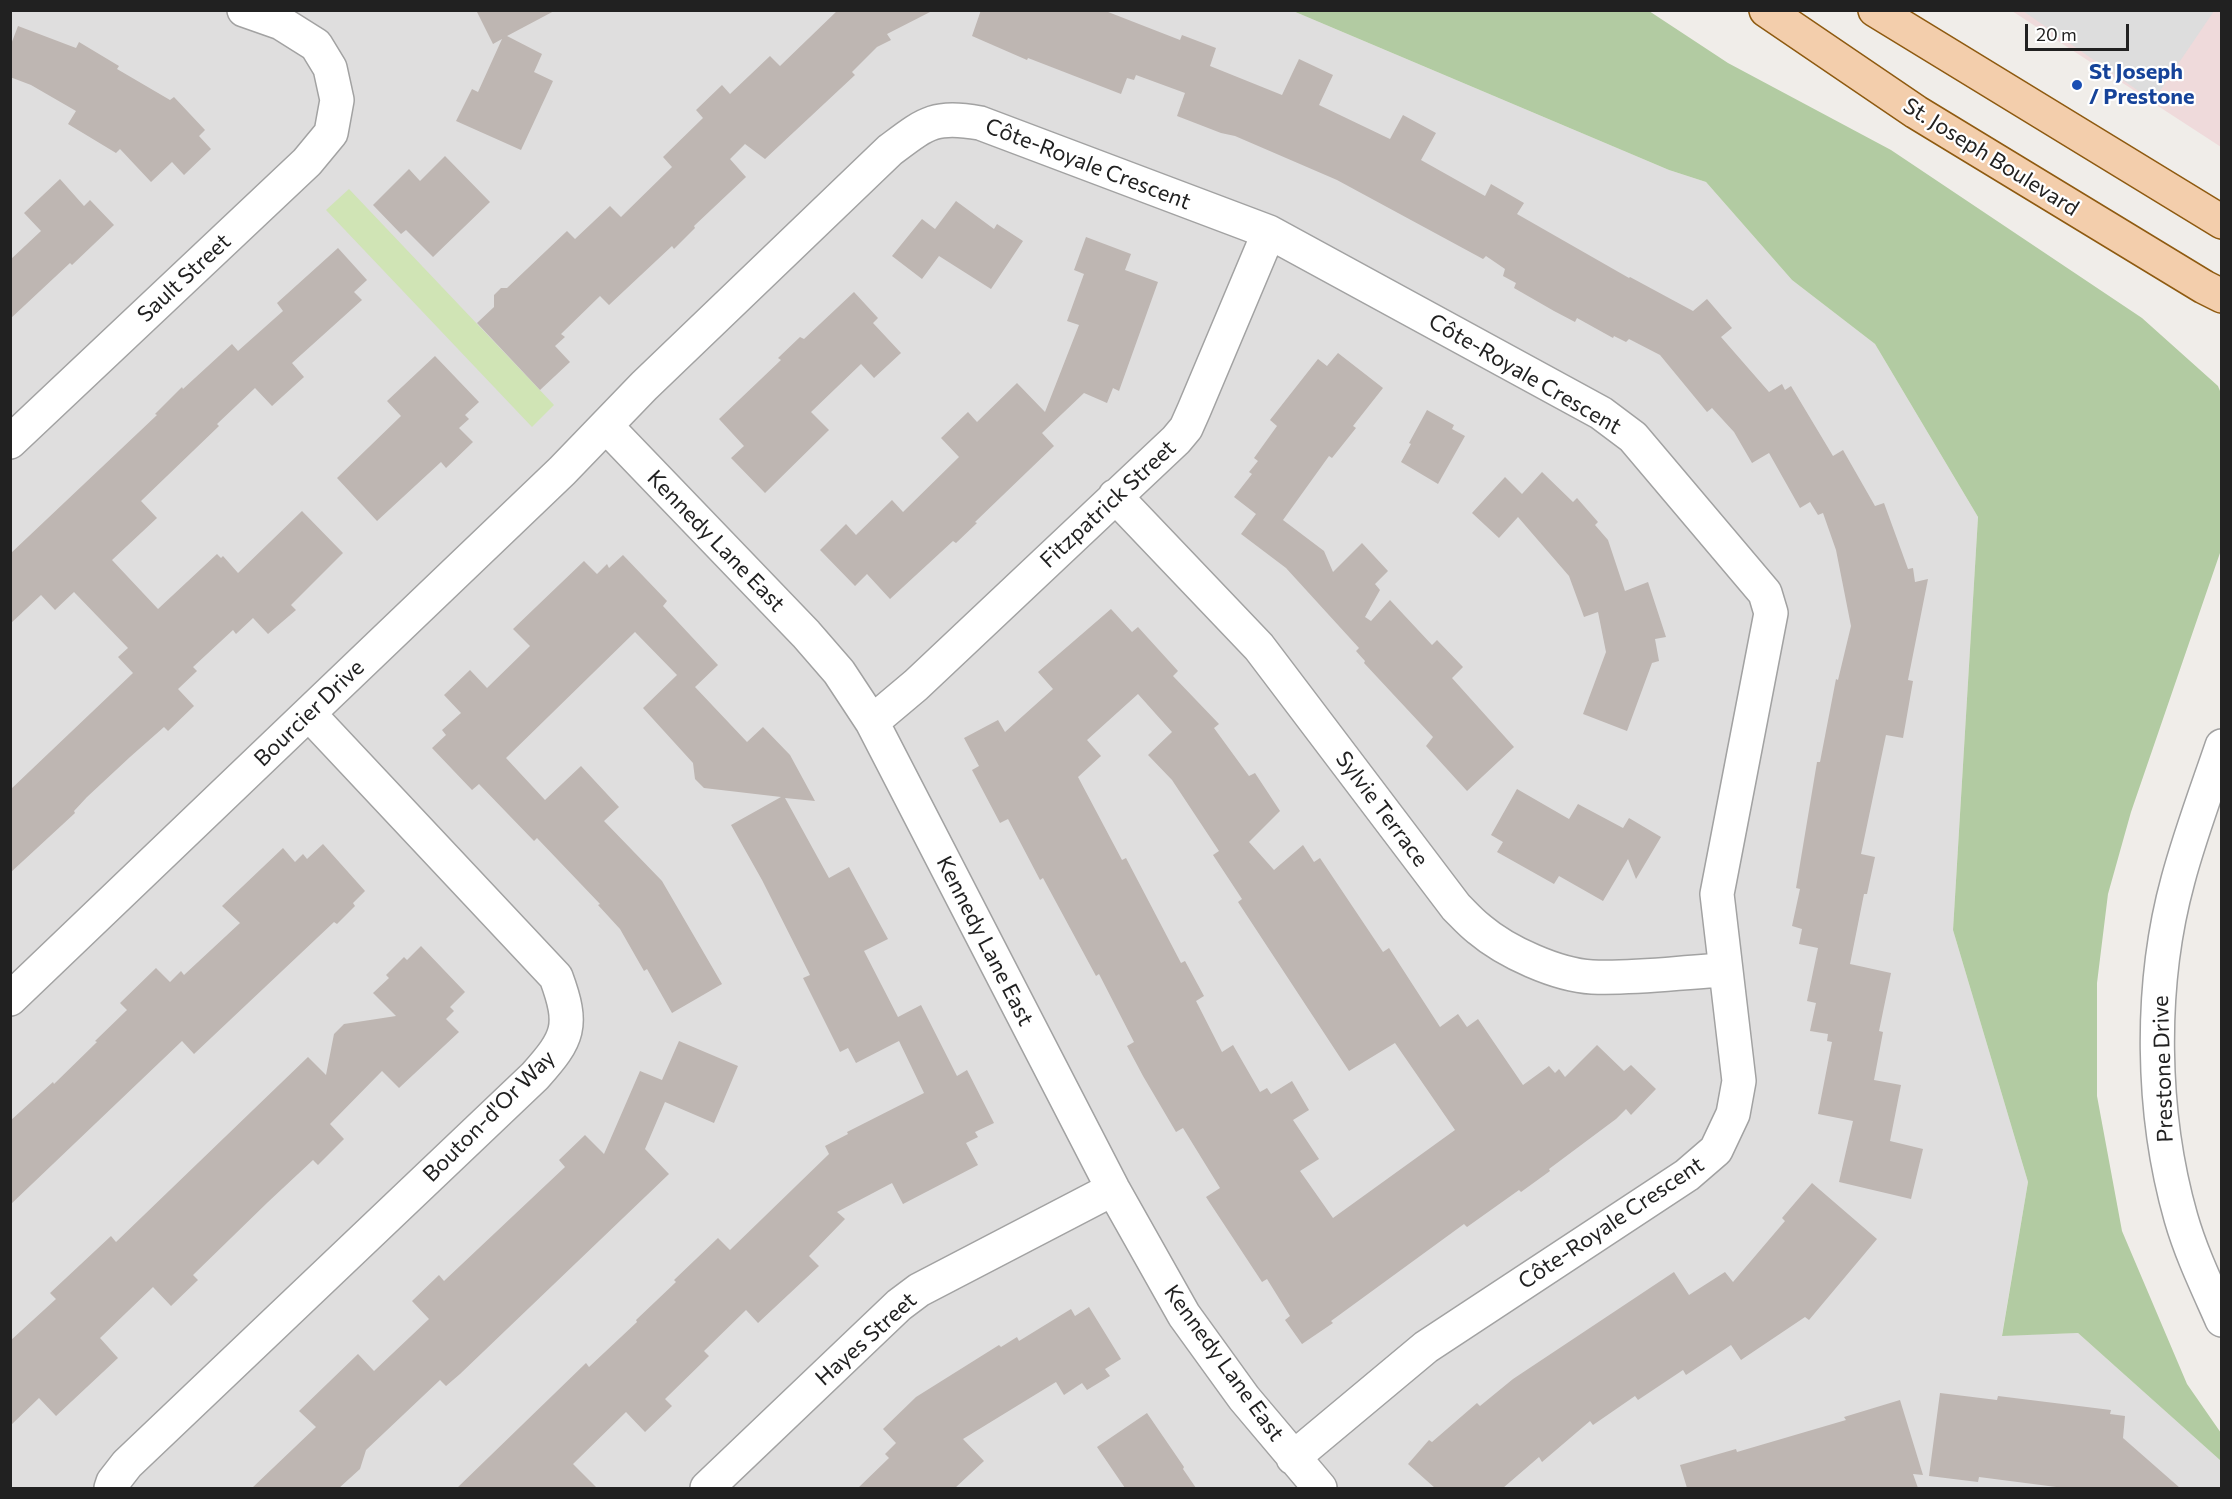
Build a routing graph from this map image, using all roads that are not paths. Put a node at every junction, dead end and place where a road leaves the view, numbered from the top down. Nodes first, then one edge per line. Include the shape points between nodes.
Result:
1 (244, 10) edge
2 (1766, 10) edge
3 (1875, 10) edge
4 (2222, 222) edge
5 (1269, 232) junction
6 (2216, 297) edge
7 (606, 426) junction
8 (10, 442) edge
9 (1115, 496) junction
10 (309, 714) junction
11 (872, 722) junction
12 (2222, 746) edge
13 (1725, 970) junction
14 (10, 999) edge
15 (1113, 1189) junction
16 (2222, 1320) edge
17 (1293, 1458) junction
18 (111, 1488) edge
19 (707, 1488) edge
20 (1320, 1488) edge

1 - 8 street, Sault Street via 281,23 316,45 330,68 337,100 331,134 307,162
2 - 6 main road, St. Joseph Boulevard via 1916,112
3 - 4 main road
5 - 7 street, Côte-Royale Crescent via 980,123 953,118 936,120 890,150
5 - 9 street, Fitzpatrick Street via 1186,428
5 - 13 street, Côte-Royale Crescent via 1600,413 1633,437 1765,593 1771,613 1717,894
7 - 10 street, Bourcier Drive
7 - 11 street, Kennedy Lane East via 806,634 839,672
9 - 11 street, Fitzpatrick Street
9 - 13 street, Sylvie Terrace via 1259,647 1450,900 1481,931 1550,967 1590,977
10 - 14 street, Bourcier Drive
10 - 18 street, Bouton-d'Or Way via 556,977 565,1003 565,1036 535,1076 127,1464
11 - 15 street, Kennedy Lane East
12 - 16 street, Prestone Drive via 2178,881 2165,941 2157,1020 2163,1131 2171,1177 2194,1256
13 - 17 street, Côte-Royale Crescent via 1739,1082 1733,1114 1716,1150 1687,1175 1426,1347
15 - 17 street, Kennedy Lane East via 1184,1315
15 - 19 street, Hayes Street via 919,1290
17 - 20 street, Kennedy Lane East

